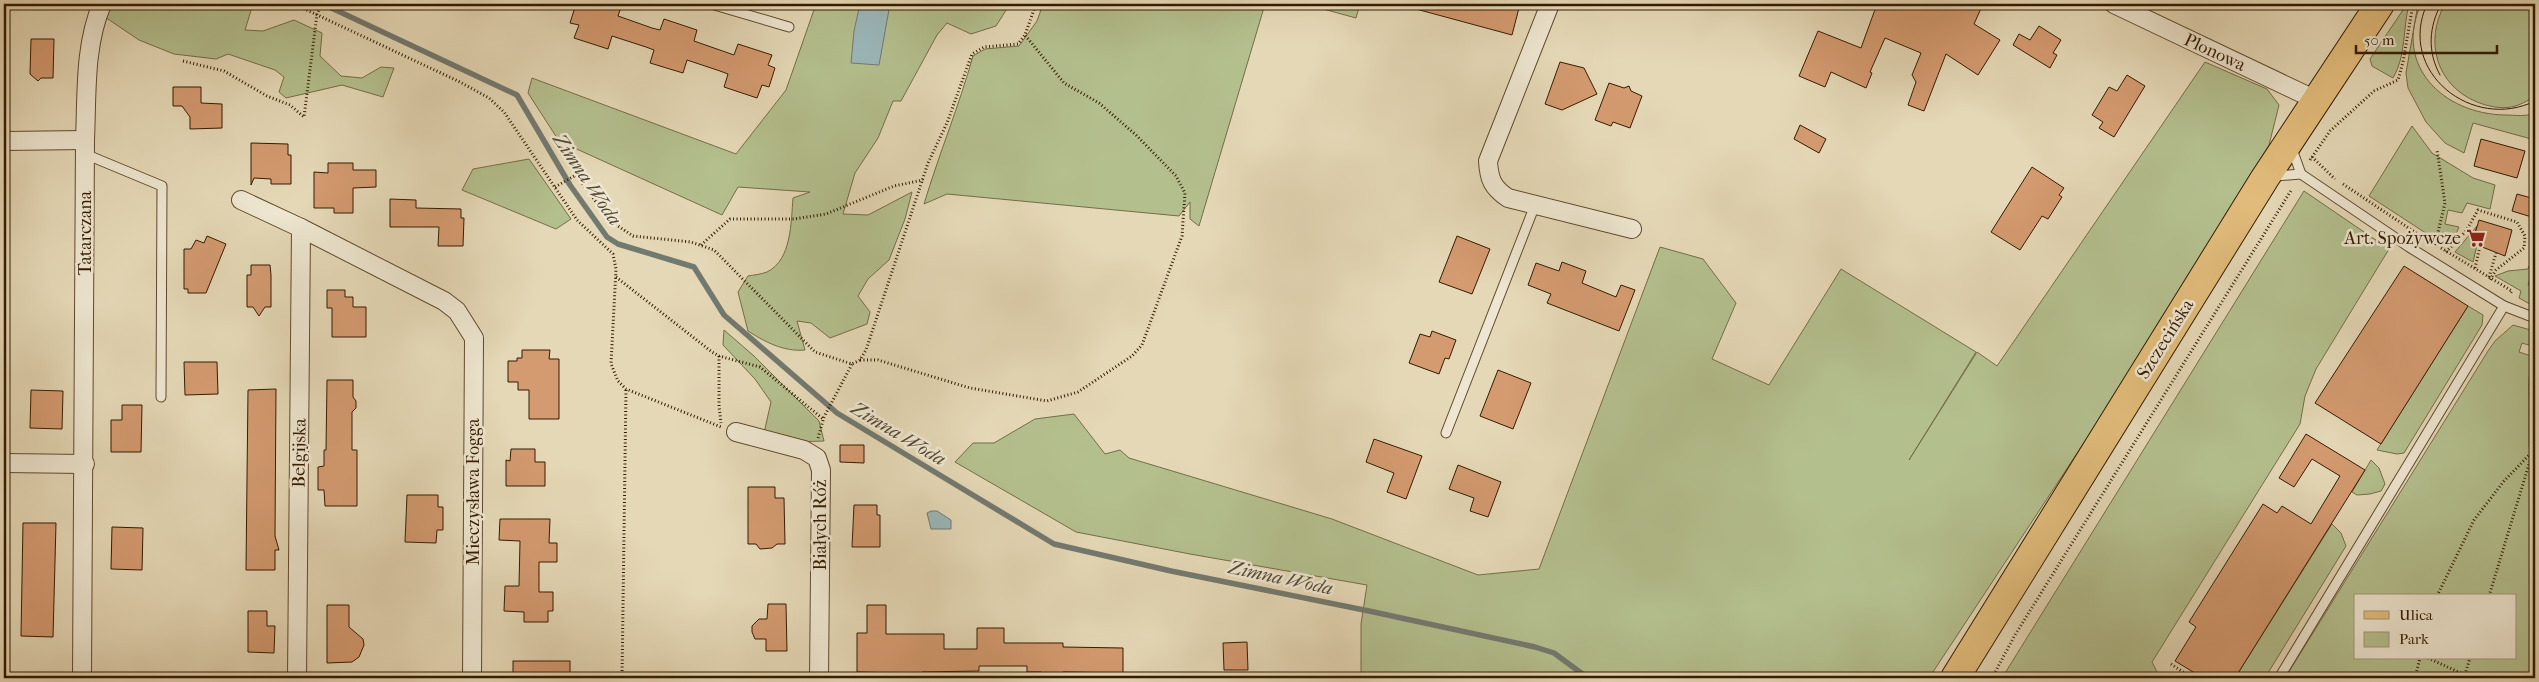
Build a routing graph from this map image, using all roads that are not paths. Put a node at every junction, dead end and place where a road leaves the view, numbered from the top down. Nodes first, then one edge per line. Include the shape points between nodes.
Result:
1 (102, 4) edge
2 (711, 4) edge
3 (1550, 4) edge
4 (2114, 4) edge
5 (2380, 4) edge
6 (789, 27) dead end
7 (2316, 100) junction
8 (2290, 140) junction
9 (4, 141) edge
10 (85, 147) junction
11 (2301, 174) junction
12 (2265, 178) junction
13 (241, 200) dead end
14 (1535, 205) junction
15 (301, 228) junction
16 (1632, 229) dead end
17 (2504, 306) junction
18 (2535, 318) edge
19 (161, 397) dead end
20 (729, 429) road end
21 (1446, 433) dead end
22 (4, 463) edge
23 (85, 464) junction
24 (82, 678) edge
25 (297, 678) edge
26 (472, 678) edge
27 (820, 678) edge
28 (1955, 678) edge
29 (2279, 678) edge

1 - 10 street, Tatarczana via 89,56
2 - 6 lane
3 - 14 street via 1488,162 1489,177 1495,190 1508,198
4 - 7 street, Plonowa
5 - 7 main road, Szczecińska
7 - 8 main road, Szczecińska
8 - 11 lane
8 - 12 main road, Szczecińska
9 - 10 street
10 - 19 lane via 162,186
10 - 23 street, Tatarczana
11 - 12 lane
11 - 17 lane
12 - 28 main road, Szczecińska
13 - 15 street
14 - 16 street
14 - 21 lane
15 - 25 street, Belgijska
15 - 26 street, Mieczysława Fogga via 444,301 457,311 474,338
17 - 18 lane
17 - 29 lane
20 - 27 street, Białych Róż via 804,450 817,458 821,470
22 - 23 street
23 - 24 street, Tatarczana

